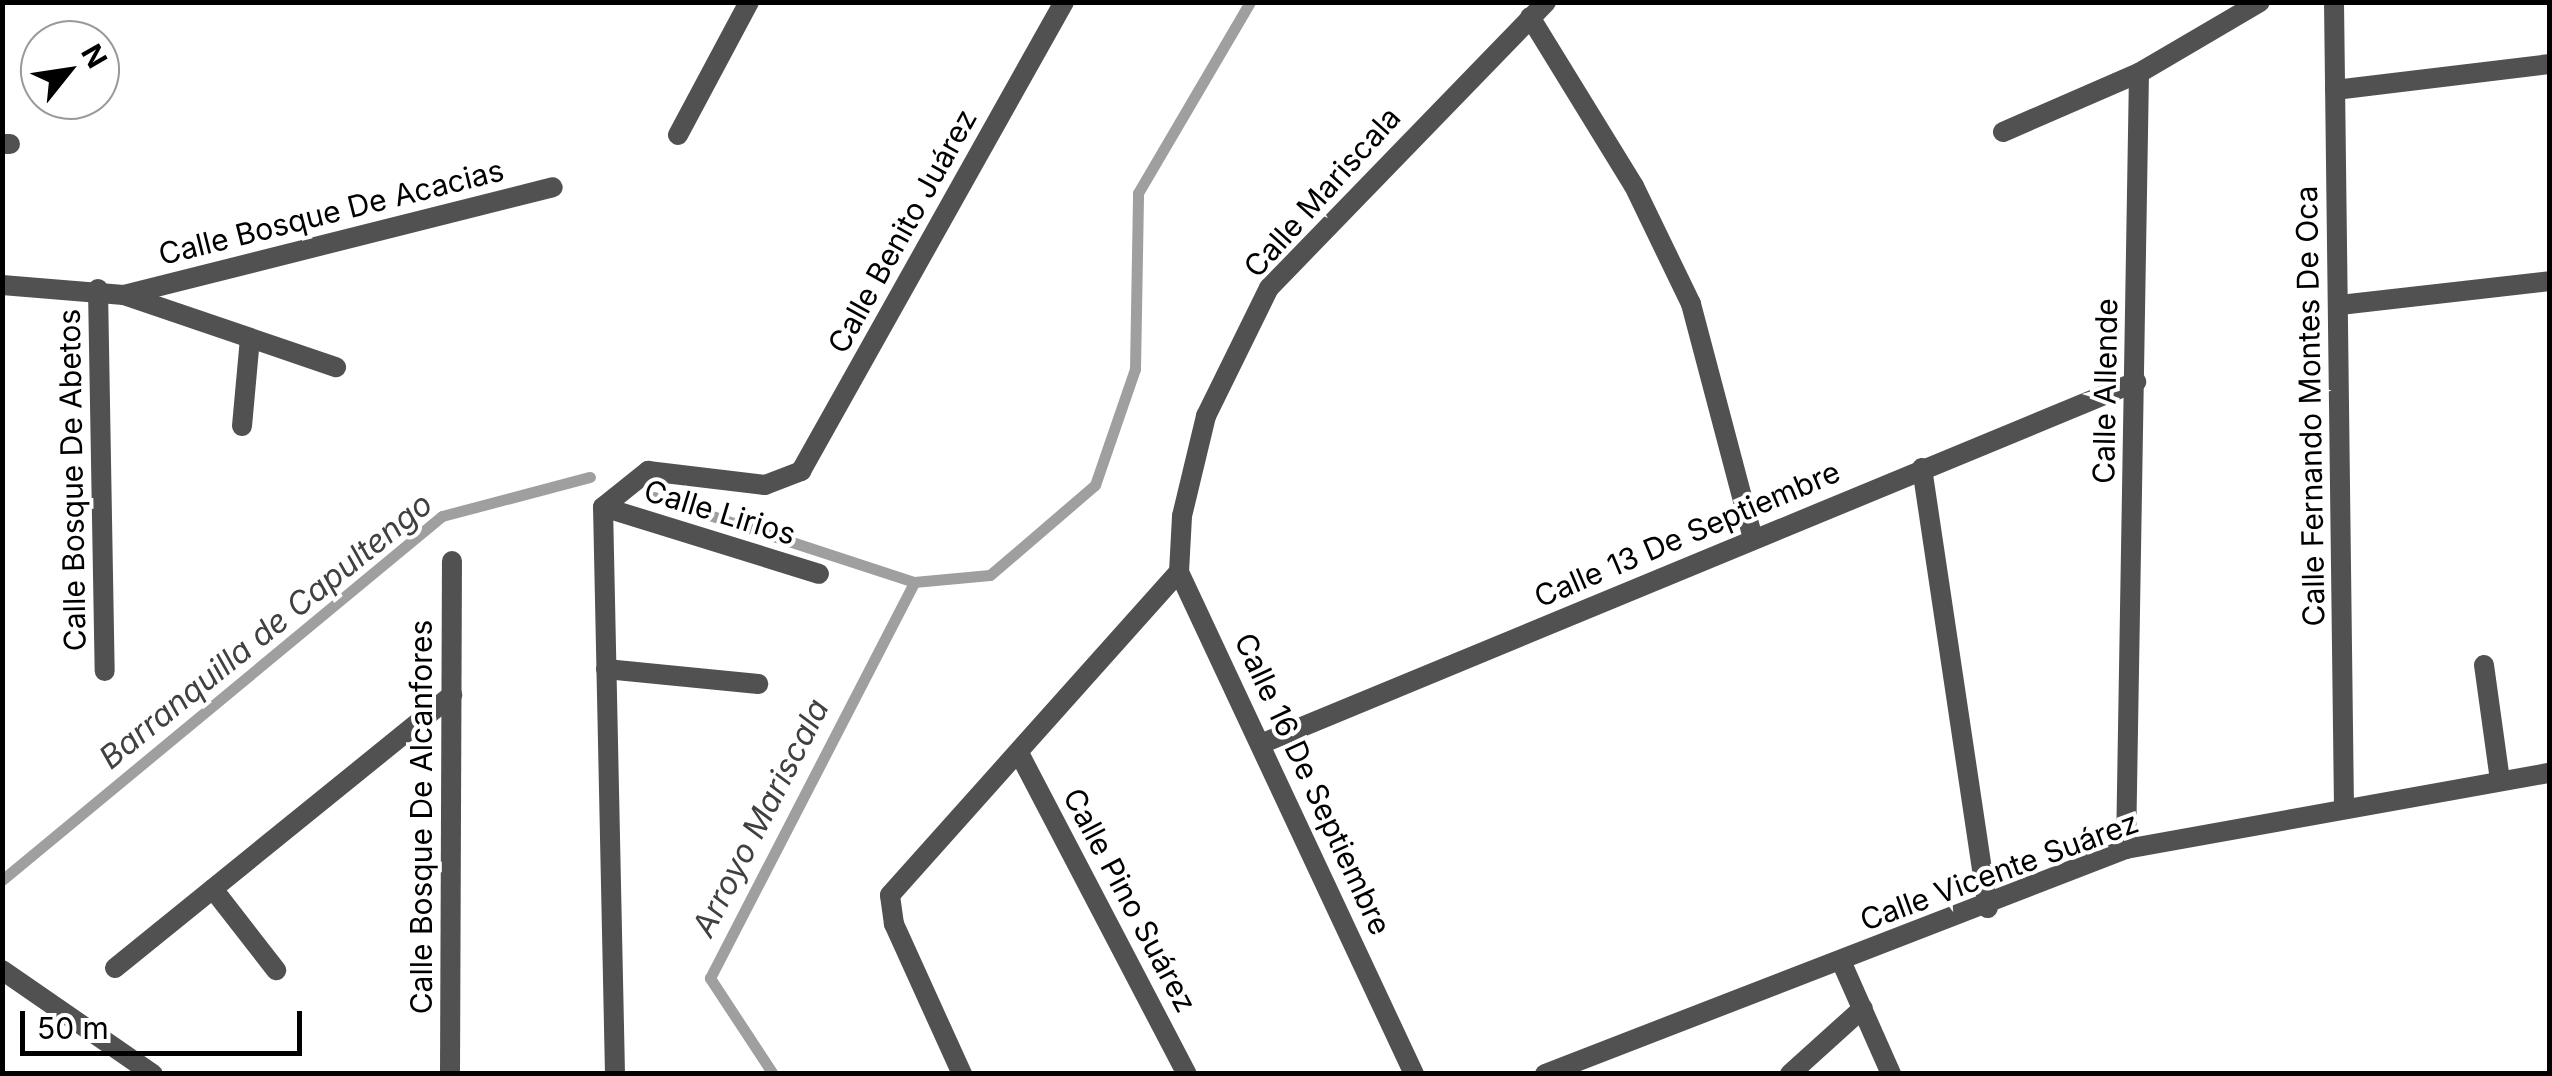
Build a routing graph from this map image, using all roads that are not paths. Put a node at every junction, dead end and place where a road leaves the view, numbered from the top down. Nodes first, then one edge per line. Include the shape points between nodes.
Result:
1 (749, 2) edge
2 (1064, 2) edge
3 (2260, 2) edge
4 (2334, 2) edge
5 (1538, 10) edge
6 (2550, 64) edge
7 (2139, 73) junction
8 (2336, 90) junction
9 (2003, 132) dead end
10 (678, 135) dead end
11 (552, 187) dead end
12 (2550, 281) edge
13 (2, 285) edge
14 (98, 289) junction
15 (124, 295) junction
16 (2340, 305) junction
17 (250, 338) junction
18 (336, 367) dead end
19 (2136, 382) junction
20 (242, 426) dead end
21 (1922, 468) junction
22 (603, 507) junction
23 (1753, 539) junction
24 (452, 561) dead end
25 (1178, 572) junction
26 (819, 574) dead end
27 (2484, 664) dead end
28 (606, 670) junction
29 (105, 671) dead end
30 (758, 684) dead end
31 (452, 695) junction
32 (1264, 742) junction
33 (1020, 755) junction
34 (2550, 773) edge
35 (2500, 782) junction
36 (2344, 809) junction
37 (2126, 849) junction
38 (213, 889) junction
39 (1988, 908) junction
40 (1841, 961) junction
41 (116, 968) dead end
42 (2, 970) edge
43 (276, 970) dead end
44 (1863, 1008) junction
45 (152, 1074) edge
46 (450, 1074) edge
47 (615, 1074) edge
48 (962, 1074) edge
49 (1187, 1074) edge
50 (1414, 1074) edge
51 (1545, 1074) edge
52 (1790, 1074) edge
53 (1891, 1074) edge

1 - 10 street
2 - 22 street, Calle Benito Juárez via 802,470 785,482 664,469 628,482
3 - 7 street
4 - 8 street, Calle Fernando Montes De Oca
5 - 23 street via 1691,304
5 - 25 street, Calle Mariscala via 1269,288 1206,416 1182,516
6 - 8 street
7 - 9 street
7 - 19 street, Calle Allende
8 - 16 street, Calle Fernando Montes De Oca
11 - 15 street, Calle Bosque De Acacias
12 - 16 street
13 - 14 street
14 - 15 street
14 - 29 street, Calle Bosque De Abetos
15 - 17 street
16 - 36 street, Calle Fernando Montes De Oca
17 - 18 street
17 - 20 street
19 - 21 street, Calle 13 De Septiembre
19 - 37 street, Calle Allende
21 - 23 street, Calle 13 De Septiembre
21 - 39 street
22 - 26 street, Calle Lirios
22 - 28 street
23 - 32 street, Calle 13 De Septiembre
24 - 31 street, Calle Bosque De Alcanfores
25 - 32 street, Calle 16 De Septiembre
25 - 33 street
27 - 35 street
28 - 30 street
28 - 47 street
31 - 38 street
31 - 46 street, Calle Bosque De Alcanfores
32 - 50 street, Calle 16 De Septiembre
33 - 48 street via 890,895 894,924
33 - 49 street, Calle Pino Suárez
34 - 35 street, Calle Vicente Suárez
35 - 36 street, Calle Vicente Suárez
36 - 37 street, Calle Vicente Suárez
37 - 39 street, Calle Vicente Suárez
38 - 41 street
38 - 43 street
39 - 40 street, Calle Vicente Suárez
40 - 44 street
40 - 51 street, Calle Vicente Suárez
42 - 45 street
44 - 52 street
44 - 53 street

